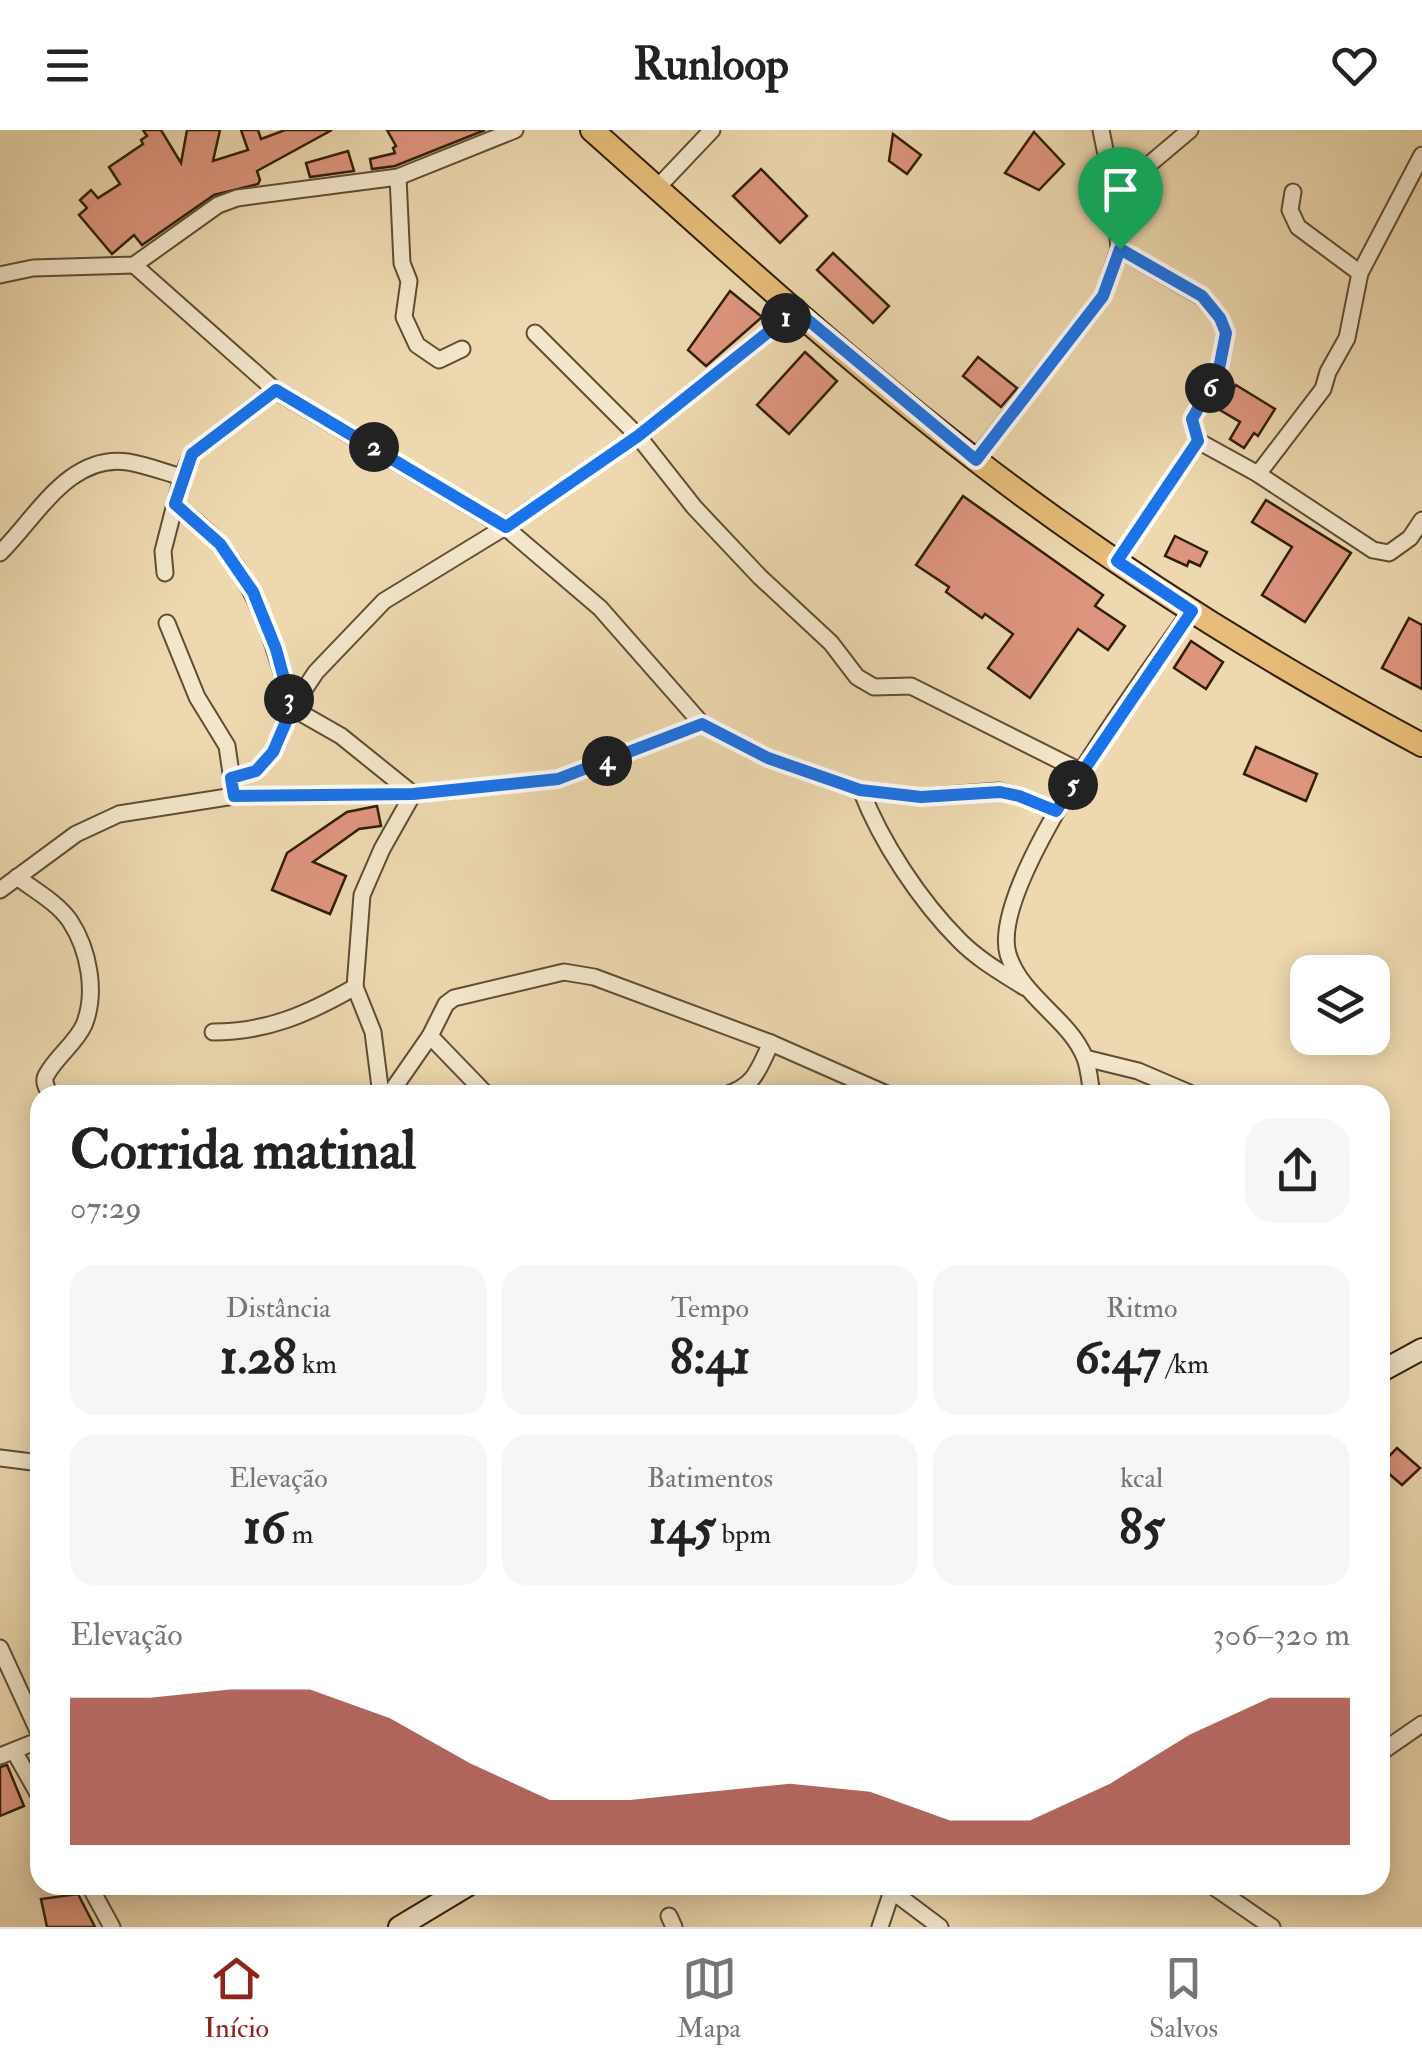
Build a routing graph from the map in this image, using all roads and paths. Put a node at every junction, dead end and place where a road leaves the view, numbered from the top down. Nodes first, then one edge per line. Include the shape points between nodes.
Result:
1 (515, 130) edge
2 (592, 130) edge
3 (712, 130) edge
4 (1101, 130) edge
5 (1190, 130) edge
6 (1422, 154) edge
7 (398, 177) junction
8 (657, 188) junction
9 (1293, 192) dead end
10 (1114, 194) junction
11 (1120, 249) junction
12 (134, 265) junction
13 (1360, 273) junction
14 (0, 275) edge
15 (796, 310) junction
16 (535, 333) dead end
17 (462, 349) dead end
18 (276, 390) junction
19 (638, 436) junction
20 (1198, 441) junction
21 (976, 460) junction
22 (1258, 474) junction
23 (182, 477) junction
24 (175, 504) junction
25 (1422, 520) edge
26 (506, 527) junction
27 (0, 553) edge
28 (1117, 561) junction
29 (164, 572) dead end
30 (1192, 611) junction
31 (167, 624) dead end
32 (292, 708) junction
33 (702, 724) junction
34 (1422, 745) edge
35 (1082, 772) junction
36 (231, 778) junction
37 (860, 790) junction
38 (413, 794) junction
39 (234, 796) junction
40 (1056, 811) junction
41 (17, 877) junction
42 (0, 890) edge
43 (355, 987) junction
44 (1028, 990) junction
45 (212, 1032) dead end
46 (430, 1036) junction
47 (771, 1043) junction
48 (1085, 1058) junction
49 (45, 1085) edge
50 (380, 1085) edge
51 (396, 1085) edge
52 (477, 1085) edge
53 (748, 1085) edge
54 (857, 1085) edge
55 (1090, 1085) edge
56 (1171, 1085) edge
57 (1422, 1349) edge
58 (1390, 1367) edge
59 (0, 1458) edge
60 (30, 1462) edge
61 (0, 1648) edge
62 (30, 1716) edge
63 (1422, 1724) edge
64 (30, 1743) edge
65 (1390, 1746) edge
66 (7, 1753) edge
67 (30, 1784) edge
68 (94, 1895) edge
69 (452, 1895) edge
70 (891, 1895) edge
71 (901, 1895) edge
72 (1226, 1895) edge
73 (112, 1927) edge
74 (399, 1927) edge
75 (880, 1927) edge
76 (940, 1927) edge
77 (1272, 1927) edge

1 - 7 street
2 - 8 main road
3 - 8 street
4 - 10 street
5 - 10 street
6 - 13 street
7 - 12 street via 237,198
7 - 17 street via 402,263 409,281 404,317 417,345 438,360
8 - 15 main road
9 - 13 street via 1290,210 1298,227
10 - 11 street
11 - 20 street via 1202,296 1220,318 1226,333 1218,374 1192,419
11 - 21 street via 1103,296
12 - 14 street
12 - 18 street
13 - 22 street via 1348,338 1324,389
15 - 19 street
15 - 21 main road
16 - 19 street
18 - 23 street via 198,447
18 - 26 street
19 - 26 street
19 - 35 street via 694,507 832,643 857,677 874,687 911,686
20 - 22 street
20 - 28 street
21 - 28 main road
22 - 25 street via 1373,550 1390,553
23 - 24 street
23 - 27 street via 126,462 81,472 59,484
24 - 29 street
24 - 32 street via 220,544 253,592
26 - 32 street via 384,600 316,672
26 - 33 street via 600,608
28 - 30 main road
30 - 34 main road
30 - 35 street
31 - 36 street via 197,698 226,746
32 - 36 street via 273,752 256,771
32 - 38 street via 342,736
33 - 37 street via 768,758
33 - 38 street via 558,779
35 - 40 street
36 - 39 street
37 - 40 street via 921,797 1000,792
37 - 44 street via 891,852 938,916
38 - 39 street
38 - 43 street via 362,895
39 - 41 street via 119,814 76,834
40 - 44 street via 1027,866 1006,932 1008,955
41 - 42 street
41 - 49 street via 71,922 92,982 83,1026
43 - 45 street via 279,1025
43 - 50 street via 373,1032
44 - 48 street
46 - 47 street via 454,998 579,972
46 - 51 street
46 - 52 street
47 - 53 street
47 - 54 street
48 - 55 street
48 - 56 street
57 - 58 main road
59 - 60 street
61 - 62 street
63 - 65 street
64 - 66 street
66 - 67 street
68 - 73 street
69 - 74 main road
70 - 75 street
71 - 76 street
72 - 77 street

